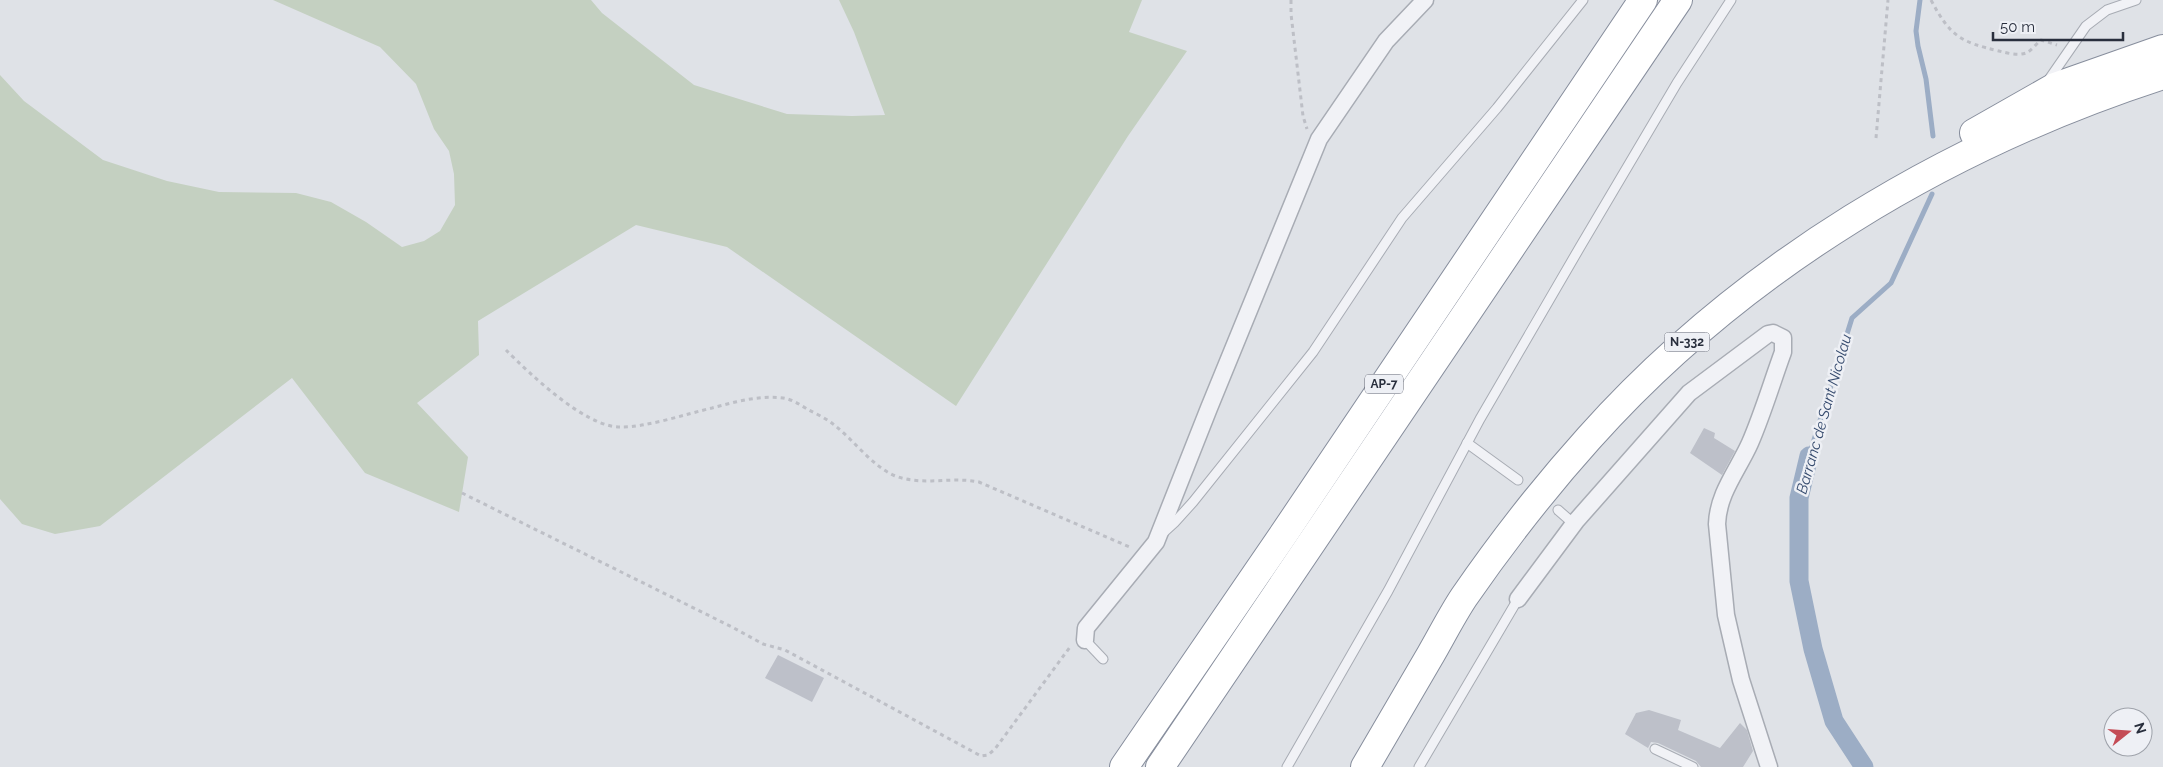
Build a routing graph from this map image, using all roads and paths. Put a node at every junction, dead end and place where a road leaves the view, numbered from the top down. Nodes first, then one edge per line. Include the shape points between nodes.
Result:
1 (1291, 0) edge
2 (1425, 0) edge
3 (1583, 0) edge
4 (1643, 0) edge
5 (1678, 0) edge
6 (1731, 0) edge
7 (1888, 0) edge
8 (1931, 0) edge
9 (2136, 0) edge
10 (2163, 49) edge
11 (2066, 54) junction
12 (2163, 74) edge
13 (2163, 82) edge
14 (2047, 91) junction
15 (2105, 93) junction
16 (1876, 138) dead end
17 (1319, 139) junction
18 (506, 350) dead end
19 (1467, 443) junction
20 (1518, 480) dead end
21 (462, 493) dead end
22 (1558, 510) dead end
23 (1574, 524) junction
24 (1159, 536) junction
25 (1146, 554) junction
26 (1518, 599) joint
27 (1085, 640) junction
28 (1103, 658) dead end
29 (1389, 726) junction
30 (1655, 749) dead end
31 (1124, 767) edge
32 (1160, 767) edge
33 (1286, 767) edge
34 (1365, 767) edge
35 (1419, 767) edge
36 (1693, 767) edge
37 (1769, 767) edge

1 - 17 path via 1302,116 1307,130
2 - 17 street via 1386,40
3 - 24 lane via 1497,108 1402,218 1297,374 1193,502
4 - 31 highway, AP-7
5 - 32 highway, AP-7
6 - 19 lane via 1677,83
7 - 16 path
8 - 11 path via 1945,25 1969,44 2020,54 2028,52 2041,40 2062,47
9 - 11 lane via 2107,10 2086,26
10 - 14 highway
11 - 14 lane via 2050,78
12 - 15 highway, N-332
13 - 15 highway
14 - 29 highway via 1893,177 1787,245 1647,360 1599,409 1494,533 1406,667
15 - 29 highway, N-332 via 2037,121 1859,214 1750,290 1701,329 1590,437 1516,526 1462,600
17 - 24 street
18 - 25 path via 539,384 609,426 630,427 751,399 783,398 832,423 891,474 920,482 979,482
19 - 20 lane
19 - 33 lane via 1388,591
21 - 27 path via 754,640 785,650 981,756 988,756 995,750 1074,642
22 - 23 lane
23 - 26 street
23 - 37 street via 1688,393 1768,334 1774,332 1783,338 1783,352 1758,425 1721,500 1717,519 1726,614 1741,680
24 - 25 street
25 - 27 street via 1086,628
26 - 35 lane
27 - 28 lane
29 - 34 highway, N-332
30 - 36 lane

